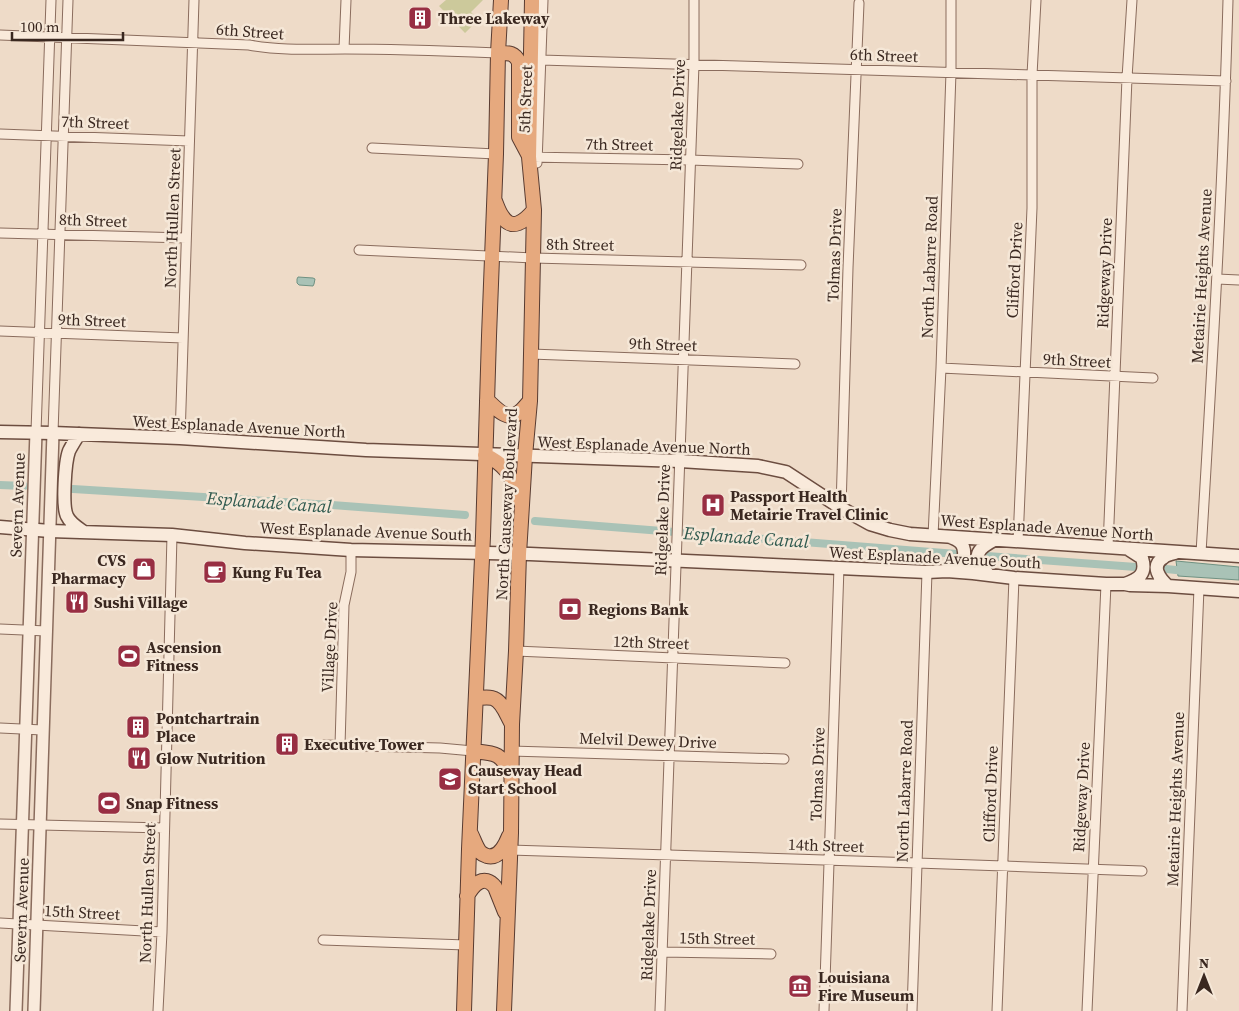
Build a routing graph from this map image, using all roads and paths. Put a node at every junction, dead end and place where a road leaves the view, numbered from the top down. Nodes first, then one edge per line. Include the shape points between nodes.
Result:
1 (51, 0) edge
2 (68, 0) edge
3 (194, 0) edge
4 (346, 0) edge
5 (694, 0) edge
6 (952, 0) edge
7 (1036, 0) edge
8 (1132, 0) edge
9 (1228, 0) edge
10 (536, 2) edge
11 (501, 3) edge
12 (859, 3) dead end
13 (0, 35) edge
14 (50, 37) junction
15 (67, 38) junction
16 (192, 43) junction
17 (344, 49) junction
18 (498, 53) junction
19 (542, 60) junction
20 (694, 64) junction
21 (857, 70) junction
22 (951, 72) junction
23 (1032, 75) junction
24 (1127, 78) junction
25 (1226, 81) junction
26 (0, 134) edge
27 (46, 136) junction
28 (64, 136) junction
29 (189, 141) junction
30 (372, 148) dead end
31 (496, 154) junction
32 (533, 157) junction
33 (690, 160) junction
34 (798, 164) dead end
35 (494, 198) junction
36 (533, 204) junction
37 (0, 233) edge
38 (43, 234) junction
39 (60, 235) junction
40 (186, 238) junction
41 (359, 250) dead end
42 (492, 256) junction
43 (533, 258) junction
44 (687, 262) junction
45 (801, 265) dead end
46 (1217, 279) junction
47 (1239, 280) edge
48 (0, 331) edge
49 (40, 333) junction
50 (57, 333) junction
51 (183, 338) junction
52 (531, 354) junction
53 (683, 360) junction
54 (795, 364) dead end
55 (941, 368) junction
56 (1024, 372) junction
57 (1115, 376) junction
58 (1152, 378) dead end
59 (487, 400) junction
60 (530, 401) junction
61 (0, 432) edge
62 (36, 432) junction
63 (54, 433) junction
64 (79, 434) junction
65 (180, 438) junction
66 (485, 455) junction
67 (525, 456) junction
68 (680, 460) junction
69 (522, 505) junction
70 (841, 508) junction
71 (0, 527) edge
72 (33, 529) junction
73 (50, 530) junction
74 (84, 532) junction
75 (172, 535) junction
76 (933, 536) junction
77 (950, 537) junction
78 (996, 540) junction
79 (1018, 541) junction
80 (1108, 547) junction
81 (1126, 548) junction
82 (351, 550) junction
83 (482, 552) junction
84 (1177, 552) junction
85 (519, 554) junction
86 (676, 554) junction
87 (1201, 554) junction
88 (1239, 556) edge
89 (839, 567) junction
90 (947, 571) junction
91 (927, 572) junction
92 (988, 574) junction
93 (1014, 578) junction
94 (1106, 584) junction
95 (1125, 584) junction
96 (1168, 586) junction
97 (1199, 588) junction
98 (1239, 591) edge
99 (0, 629) edge
100 (29, 630) junction
101 (47, 631) junction
102 (516, 651) junction
103 (673, 658) junction
104 (785, 663) dead end
105 (476, 698) junction
106 (512, 724) junction
107 (0, 728) edge
108 (26, 729) junction
109 (43, 730) junction
110 (324, 745) dead end
111 (340, 746) junction
112 (473, 751) junction
113 (511, 751) junction
114 (669, 756) junction
115 (784, 759) dead end
116 (511, 777) junction
117 (0, 824) edge
118 (23, 824) junction
119 (40, 826) junction
120 (164, 828) junction
121 (470, 831) junction
122 (511, 833) junction
123 (510, 850) junction
124 (666, 856) junction
125 (829, 860) junction
126 (917, 862) junction
127 (1002, 866) junction
128 (1093, 869) junction
129 (1142, 871) dead end
130 (467, 896) junction
131 (507, 918) junction
132 (0, 923) edge
133 (19, 924) junction
134 (37, 925) junction
135 (162, 932) junction
136 (323, 940) dead end
137 (466, 945) junction
138 (662, 952) junction
139 (771, 954) dead end
140 (16, 1011) edge
141 (34, 1011) edge
142 (158, 1011) edge
143 (464, 1011) edge
144 (504, 1011) edge
145 (660, 1011) edge
146 (824, 1011) edge
147 (912, 1011) edge
148 (997, 1011) edge
149 (1087, 1011) edge
150 (1182, 1011) edge

1 - 14 street, Severn Avenue
2 - 15 street, Severn Avenue
3 - 16 street, North Hullen Street
4 - 17 street
5 - 20 street, Ridgelake Drive
6 - 22 street, North Labarre Road
7 - 23 street, Clifford Drive
8 - 24 street, Ridgeway Drive
9 - 25 street, Metairie Heights Avenue
10 - 19 street, 5th Street
10 - 32 highway, North Causeway Boulevard
11 - 18 highway, North Causeway Boulevard
12 - 21 street, Tolmas Drive
13 - 14 street, 6th Street
14 - 15 street, 6th Street
14 - 27 street, Severn Avenue
15 - 16 street, 6th Street
15 - 28 street, Severn Avenue
16 - 17 street, 6th Street
16 - 29 street, North Hullen Street
17 - 18 street, 6th Street
18 - 31 highway, North Causeway Boulevard
18 - 32 highway via 511,53 519,62 519,137
19 - 20 street, 6th Street
19 - 32 street, 5th Street
20 - 21 street, 6th Street
20 - 33 street, Ridgelake Drive
21 - 22 street, 6th Street
21 - 70 street, Tolmas Drive
22 - 23 street, 6th Street
22 - 55 street, North Labarre Road
23 - 24 street, 6th Street
23 - 56 street, Clifford Drive via 1032,208
24 - 25 street, 6th Street
24 - 57 street, Ridgeway Drive
25 - 46 street, Metairie Heights Avenue
26 - 27 street, 7th Street
27 - 28 street, 7th Street
27 - 38 street, Severn Avenue
28 - 29 street, 7th Street
28 - 39 street, Severn Avenue
29 - 40 street, North Hullen Street
30 - 31 street
31 - 35 highway, North Causeway Boulevard
32 - 33 street, 7th Street
32 - 36 highway, North Causeway Boulevard
33 - 34 street, 7th Street
33 - 44 street, Ridgelake Drive
35 - 36 highway via 502,216 514,224 526,219
35 - 42 highway, North Causeway Boulevard
36 - 43 highway, North Causeway Boulevard
37 - 38 street, 8th Street
38 - 39 street, 8th Street
38 - 49 street, Severn Avenue
39 - 40 street, 8th Street
39 - 50 street, Severn Avenue
40 - 51 street, North Hullen Street
41 - 42 street, 8th Street
42 - 43 street, 8th Street
42 - 59 highway, North Causeway Boulevard
43 - 44 street, 8th Street
43 - 52 highway, North Causeway Boulevard
44 - 45 street, 8th Street
44 - 53 street, Ridgelake Drive
46 - 47 street
46 - 87 street, Metairie Heights Avenue
48 - 49 street, 9th Street
49 - 50 street, 9th Street
49 - 62 street, Severn Avenue
50 - 51 street, 9th Street
50 - 63 street, Severn Avenue
51 - 65 street, North Hullen Street
52 - 53 street, 9th Street
52 - 60 highway, North Causeway Boulevard
53 - 54 street, 9th Street
53 - 68 street, Ridgelake Drive
55 - 56 street, 9th Street
55 - 76 street, North Labarre Road
56 - 57 street, 9th Street
56 - 79 street, Clifford Drive
57 - 58 street, 9th Street
57 - 80 street, Ridgeway Drive
59 - 60 highway via 509,416 517,415
59 - 66 highway, North Causeway Boulevard
60 - 67 highway, North Causeway Boulevard
61 - 62 main road, West Esplanade Avenue North
62 - 63 main road, West Esplanade Avenue North
62 - 72 street, Severn Avenue
63 - 64 main road, West Esplanade Avenue North
63 - 73 street, Severn Avenue
64 - 65 main road, West Esplanade Avenue North
64 - 74 main road via 69,452 65,514
65 - 66 main road, West Esplanade Avenue North
66 - 67 main road, West Esplanade Avenue North
66 - 69 highway via 502,464 508,472
66 - 83 highway, North Causeway Boulevard
67 - 68 main road, West Esplanade Avenue North
67 - 69 highway, North Causeway Boulevard
68 - 70 main road, West Esplanade Avenue North via 758,466 786,472
68 - 86 street, Ridgelake Drive
69 - 85 highway, North Causeway Boulevard
70 - 76 main road, West Esplanade Avenue North via 870,524
71 - 72 main road, West Esplanade Avenue South
72 - 73 main road, West Esplanade Avenue South
72 - 100 street, Severn Avenue
73 - 74 main road, West Esplanade Avenue South
73 - 101 street, Severn Avenue
74 - 75 main road, West Esplanade Avenue South
75 - 82 main road, West Esplanade Avenue South
75 - 120 street, North Hullen Street
76 - 77 main road, West Esplanade Avenue North
77 - 78 main road, West Esplanade Avenue North
77 - 90 main road via 960,541 964,557 956,568
78 - 79 main road, West Esplanade Avenue North
78 - 92 main road via 981,549 978,556 978,563
79 - 80 main road, West Esplanade Avenue North
80 - 81 main road, West Esplanade Avenue North
81 - 84 main road, West Esplanade Avenue North
81 - 95 main road via 1142,558 1144,571
82 - 83 main road, West Esplanade Avenue South
82 - 111 street, Village Drive via 351,572 344,604
83 - 85 main road, West Esplanade Avenue South
83 - 105 highway, North Causeway Boulevard
84 - 87 main road, West Esplanade Avenue North
84 - 96 main road via 1158,562 1157,572
85 - 86 main road, West Esplanade Avenue South
85 - 102 highway, North Causeway Boulevard
86 - 89 main road, West Esplanade Avenue South
86 - 103 street, Ridgelake Drive
87 - 88 main road, West Esplanade Avenue North
89 - 91 main road, West Esplanade Avenue South
89 - 125 street, Tolmas Drive
90 - 91 main road, West Esplanade Avenue South
90 - 92 main road, West Esplanade Avenue South
91 - 126 street, North Labarre Road
92 - 93 main road, West Esplanade Avenue South
93 - 94 main road, West Esplanade Avenue South
93 - 127 street, Clifford Drive
94 - 95 main road, West Esplanade Avenue South
94 - 128 street, Ridgeway Drive
95 - 96 main road, West Esplanade Avenue South
96 - 97 main road, West Esplanade Avenue South
97 - 98 main road, West Esplanade Avenue South
97 - 150 street, Metairie Heights Avenue
99 - 100 street
100 - 101 street
100 - 108 street, Severn Avenue
101 - 109 street, Severn Avenue
102 - 103 street, 12th Street
102 - 106 highway, North Causeway Boulevard
103 - 104 street, 12th Street
103 - 114 street, Ridgelake Drive
105 - 106 highway via 495,699
105 - 112 highway, North Causeway Boulevard
106 - 113 highway, North Causeway Boulevard
107 - 108 street
108 - 109 street
108 - 118 street, Severn Avenue
109 - 119 street, Severn Avenue
110 - 111 street
111 - 112 street
112 - 116 highway via 493,753 501,758
112 - 121 highway, North Causeway Boulevard
113 - 114 street, Melvil Dewey Drive
113 - 116 highway, North Causeway Boulevard
114 - 115 street, Melvil Dewey Drive
114 - 124 street, Ridgelake Drive
116 - 122 highway, North Causeway Boulevard
117 - 118 street
118 - 119 street
118 - 133 street, Severn Avenue
119 - 120 street
119 - 134 street, Severn Avenue
120 - 135 street, North Hullen Street
121 - 122 highway via 485,856 498,854
121 - 130 highway, North Causeway Boulevard
122 - 123 highway, North Causeway Boulevard
123 - 124 street, 14th Street
123 - 131 highway, North Causeway Boulevard
124 - 125 street, 14th Street
124 - 138 street, Ridgelake Drive
125 - 126 street, 14th Street
125 - 146 street, Tolmas Drive
126 - 127 street, 14th Street
126 - 147 street, North Labarre Road
127 - 128 street, 14th Street
127 - 148 street, Clifford Drive
128 - 129 street, 14th Street
128 - 149 street, Ridgeway Drive
130 - 131 highway via 477,883 488,880 495,887
130 - 137 highway, North Causeway Boulevard
131 - 144 highway, North Causeway Boulevard
132 - 133 street, 15th Street
133 - 134 street, 15th Street
133 - 140 street, Severn Avenue
134 - 135 street, 15th Street
134 - 141 street, Severn Avenue
135 - 142 street, North Hullen Street
136 - 137 street
137 - 143 highway, North Causeway Boulevard
138 - 139 street, 15th Street
138 - 145 street, Ridgelake Drive

